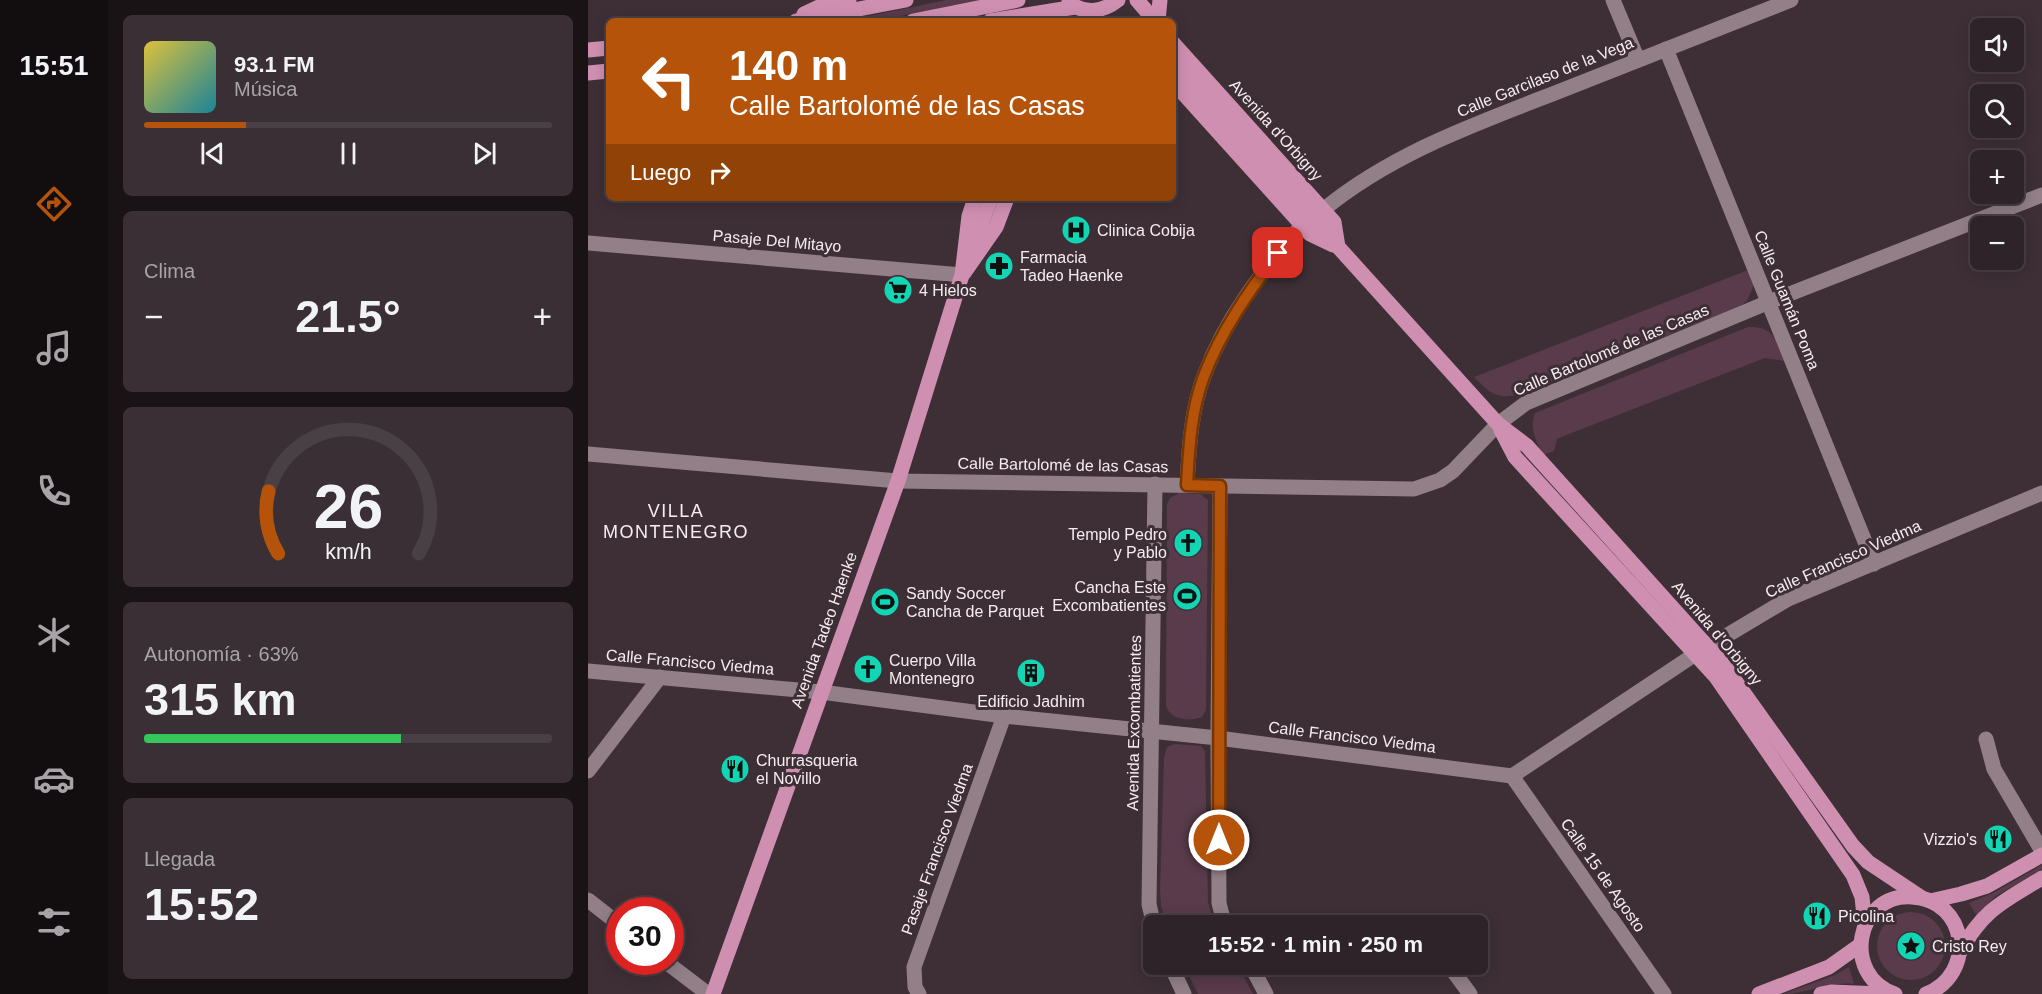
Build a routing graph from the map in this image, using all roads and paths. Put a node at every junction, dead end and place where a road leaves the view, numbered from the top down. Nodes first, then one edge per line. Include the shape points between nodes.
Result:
1 (849, 0) edge
2 (906, 0) edge
3 (1018, 0) edge
4 (1118, 0) edge
5 (1128, 0) edge
6 (1137, 0) edge
7 (1160, 0) edge
8 (1613, 0) edge
9 (1791, 0) edge
10 (1070, 2) edge
11 (794, 18) edge
12 (812, 18) edge
13 (928, 18) edge
14 (1015, 18) edge
15 (1061, 18) edge
16 (1138, 18) edge
17 (1154, 18) edge
18 (1157, 18) edge
19 (1176, 46) edge
20 (606, 48) edge
21 (1666, 49) junction
22 (588, 50) edge
23 (1638, 60) junction
24 (1176, 67) edge
25 (606, 71) edge
26 (588, 73) edge
27 (1176, 85) edge
28 (2042, 195) edge
29 (974, 201) edge
30 (990, 201) edge
31 (1006, 201) edge
32 (1323, 210) junction
33 (1302, 225) junction
34 (588, 243) edge
35 (1338, 248) junction
36 (962, 275) junction
37 (1768, 302) junction
38 (1498, 424) junction
39 (588, 454) edge
40 (898, 481) junction
41 (1155, 484) junction
42 (1187, 485) junction
43 (1220, 486) junction
44 (2042, 493) edge
45 (1874, 564) junction
46 (1708, 647) junction
47 (1694, 655) junction
48 (588, 671) edge
49 (660, 677) junction
50 (821, 692) junction
51 (1004, 716) junction
52 (1153, 730) junction
53 (1218, 738) junction
54 (1986, 739) dead end
55 (588, 771) edge
56 (1512, 776) junction
57 (2042, 853) edge
58 (2042, 878) edge
59 (1926, 899) junction
60 (588, 900) edge
61 (606, 914) edge
62 (1152, 915) edge
63 (1224, 915) edge
64 (1865, 925) junction
65 (1860, 945) junction
66 (1960, 952) junction
67 (683, 975) edge
68 (1175, 975) edge
69 (1256, 975) edge
70 (1456, 975) edge
71 (1936, 992) edge
72 (708, 994) edge
73 (713, 994) edge
74 (919, 994) edge
75 (1184, 994) edge
76 (1266, 994) edge
77 (1470, 994) edge
78 (1664, 994) edge
79 (1759, 994) edge
80 (1821, 994) edge
81 (1881, 994) edge
82 (1895, 994) edge

1 - 11 main road via 823,5
2 - 12 main road
3 - 13 main road
4 - 10 main road via 1101,10 1086,11
5 - 16 main road
6 - 17 main road
7 - 18 main road
8 - 23 street
9 - 21 street, Calle Garcilaso de la Vega
10 - 14 main road
10 - 15 main road
19 - 32 main road, Avenida d'Orbigny
20 - 22 main road
21 - 23 street, Calle Garcilaso de la Vega
21 - 37 street, Calle Guamán Poma
23 - 32 street, Calle Garcilaso de la Vega via 1450,134 1370,175
24 - 35 main road
25 - 26 main road
27 - 33 main road, Avenida d'Orbigny
28 - 37 street, Calle Bartolomé de las Casas
29 - 36 main road, Avenida Tadeo Haenke
30 - 36 main road
31 - 36 main road, Avenida Tadeo Haenke via 996,227
32 - 35 main road, Avenida d'Orbigny via 1335,222
33 - 35 main road, Avenida d'Orbigny via 1310,234
33 - 42 street via 1255,282 1204,377 1189,448
34 - 36 street, Pasaje Del Mitayo
35 - 38 main road, Avenida d'Orbigny
36 - 40 main road, Avenida Tadeo Haenke
37 - 38 street, Calle Bartolomé de las Casas via 1526,403
37 - 45 street, Calle Guamán Poma
38 - 43 street, Calle Bartolomé de las Casas via 1453,471 1414,489
38 - 46 main road, Avenida d'Orbigny via 1527,446
38 - 47 main road, Avenida d'Orbigny via 1515,457
39 - 40 street, Calle Bartolomé de las Casas
40 - 41 street, Calle Bartolomé de las Casas
40 - 50 main road, Avenida Tadeo Haenke
41 - 42 street, Calle Bartolomé de las Casas
41 - 52 street, Avenida Excombatientes
42 - 43 street, Calle Bartolomé de las Casas
43 - 53 street
44 - 45 street, Calle Francisco Viedma
45 - 46 street, Calle Francisco Viedma via 1788,599
46 - 47 street, Calle Francisco Viedma
46 - 59 main road, Avenida d'Orbigny via 1853,846 1868,862
47 - 56 street, Calle Francisco Viedma
47 - 64 main road, Avenida d'Orbigny via 1726,691 1853,875 1862,897
48 - 49 street, Calle Francisco Viedma
49 - 50 street, Calle Francisco Viedma
49 - 55 street
50 - 51 street, Calle Francisco Viedma
50 - 73 main road, Avenida Tadeo Haenke
51 - 52 street, Calle Francisco Viedma
51 - 74 street, Pasaje Francisco Viedma via 914,967
52 - 53 street, Calle Francisco Viedma
52 - 62 street, Avenida Excombatientes
53 - 56 street, Calle Francisco Viedma
53 - 63 street via 1219,903
54 - 57 street via 1994,769
56 - 78 street, Calle 15 de Agosto
57 - 59 main road via 1987,886
58 - 66 main road via 1984,916
59 - 64 main road via 1905,897 1889,901
59 - 66 main road, Avenida d'Orbigny via 1945,911 1956,926
60 - 61 street
64 - 65 main road
65 - 79 main road via 1829,967
65 - 82 main road via 1871,977
66 - 71 main road via 1954,971
67 - 72 street
68 - 75 street
69 - 76 street
70 - 77 street
80 - 81 main road

